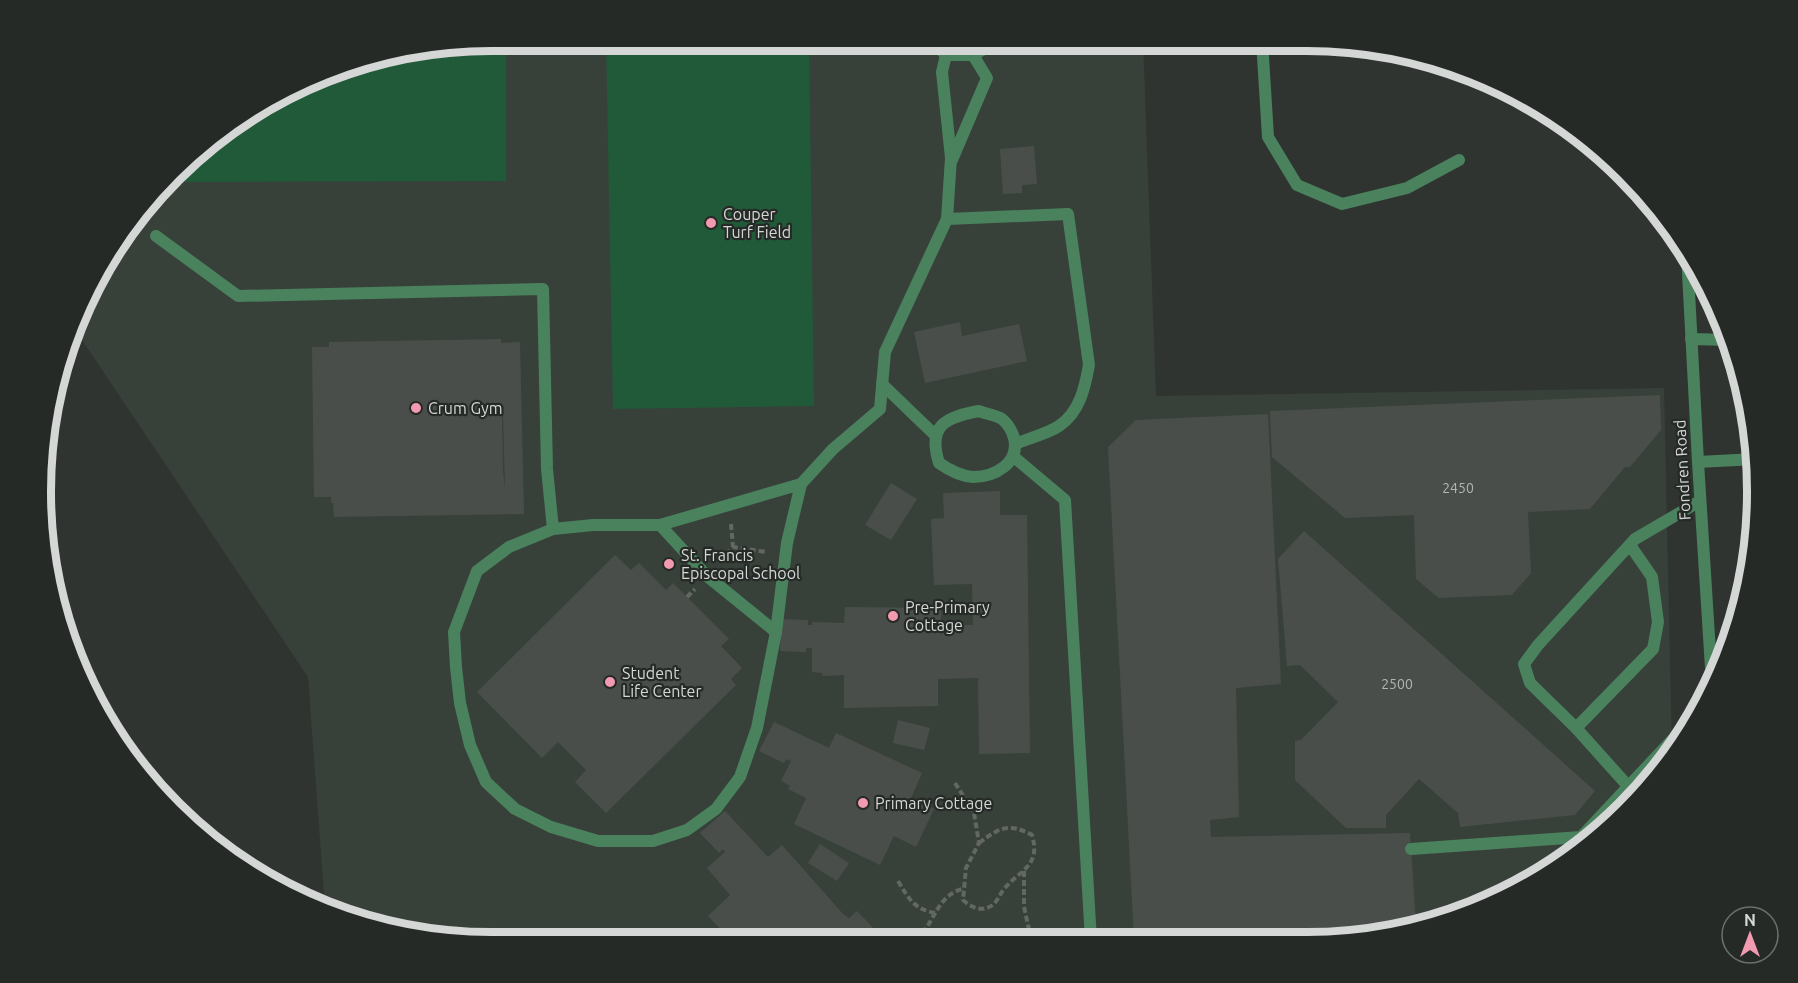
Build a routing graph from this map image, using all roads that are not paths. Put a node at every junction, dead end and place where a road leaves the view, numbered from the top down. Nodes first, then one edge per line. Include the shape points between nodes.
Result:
1 (942, 51) edge
2 (980, 51) edge
3 (1263, 51) edge
4 (946, 55) junction
5 (973, 55) junction
6 (1459, 160) dead end
7 (951, 161) junction
8 (947, 219) junction
9 (156, 236) dead end
10 (1688, 271) edge
11 (1691, 339) junction
12 (1720, 340) edge
13 (882, 384) junction
14 (936, 436) junction
15 (1016, 444) junction
16 (1014, 457) junction
17 (1746, 460) edge
18 (1698, 462) junction
19 (801, 484) junction
20 (1700, 501) junction
21 (660, 525) junction
22 (553, 529) junction
23 (1630, 545) junction
24 (776, 632) junction
25 (1711, 665) edge
26 (1576, 729) junction
27 (1665, 747) edge
28 (1628, 786) junction
29 (1584, 833) edge
30 (1580, 837) edge
31 (1411, 849) dead end
32 (1091, 932) edge

1 - 4 street
2 - 5 street
3 - 6 street via 1268,136 1297,185 1342,204 1407,188
4 - 5 street
4 - 7 street via 942,72
5 - 7 street via 987,78
7 - 8 street
8 - 13 street via 885,352
8 - 15 street via 1068,214 1089,365 1085,389 1081,400 1059,426
9 - 22 street via 238,296 543,290 547,469
10 - 11 street, Fondren Road
11 - 12 street
11 - 18 street, Fondren Road
13 - 14 street
13 - 19 street via 880,409 833,449
14 - 15 street via 941,423 980,411 1001,419 1012,430
14 - 16 street via 934,450 939,463 954,473 974,477 1000,471
15 - 16 street
16 - 32 street via 1065,500
17 - 18 street
18 - 20 street, Fondren Road
19 - 21 street
19 - 24 street via 785,555
20 - 23 street
20 - 25 street, Fondren Road
21 - 22 street
21 - 24 street via 707,576
22 - 24 street via 509,547 477,571 454,632 460,703 470,745 486,782 515,809 551,827 598,841 653,841 687,830 716,809 740,777 757,729
23 - 26 street via 1652,577 1658,622 1653,649
23 - 26 street via 1524,664 1530,683
26 - 28 street
27 - 28 street
28 - 29 street
30 - 31 street

